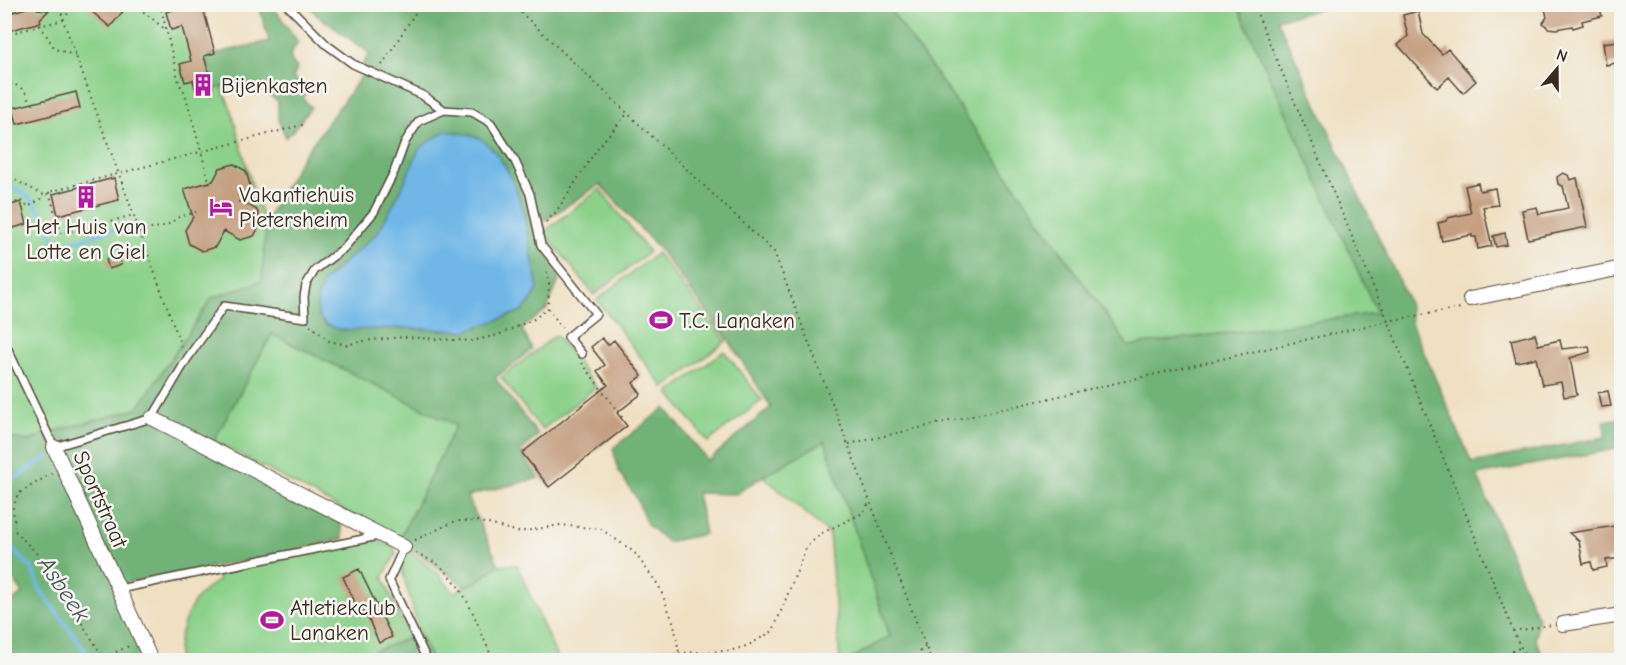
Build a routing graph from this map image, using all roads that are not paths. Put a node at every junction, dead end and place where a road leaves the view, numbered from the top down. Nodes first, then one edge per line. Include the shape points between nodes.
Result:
1 (286, 4) edge
2 (444, 110) junction
3 (1622, 268) edge
4 (1470, 299) road end
5 (4, 341) edge
6 (582, 354) road end
7 (152, 418) junction
8 (54, 447) junction
9 (380, 535) junction
10 (404, 547) joint
11 (119, 589) junction
12 (1622, 615) edge
13 (1563, 624) road end
14 (151, 660) edge
15 (427, 660) edge

1 - 2 lane via 327,45 353,64 422,95
2 - 6 lane via 472,112 491,123 515,161 530,194 542,244 596,314 568,337
2 - 7 lane via 419,121 405,142 374,212 344,248 315,270 306,285 305,318 224,306
3 - 4 street
5 - 8 lane
7 - 8 lane, Sportstraat
7 - 9 street
8 - 11 street, Sportstraat
9 - 10 street
9 - 11 lane
10 - 15 lane via 388,580
11 - 14 street, Sportstraat
12 - 13 street

